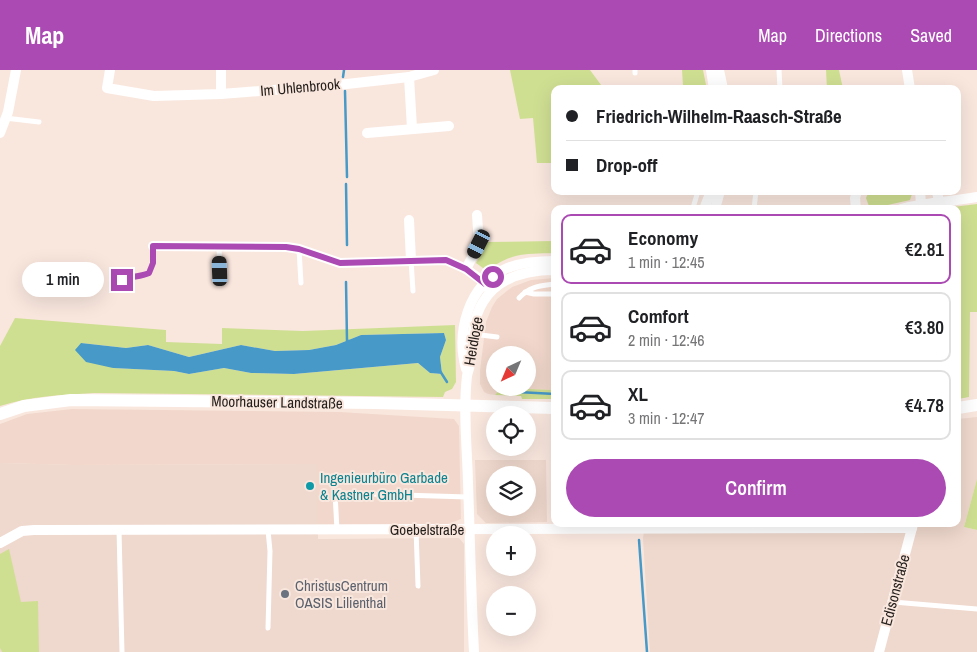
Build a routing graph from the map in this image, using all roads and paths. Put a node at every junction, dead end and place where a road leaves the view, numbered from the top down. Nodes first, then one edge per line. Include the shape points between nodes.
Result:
1 (16, 70) edge
2 (110, 70) edge
3 (221, 70) edge
4 (434, 70) edge
5 (711, 70) edge
6 (719, 70) edge
7 (778, 70) edge
8 (907, 70) edge
9 (413, 74) edge
10 (713, 85) edge
11 (722, 85) edge
12 (780, 85) edge
13 (909, 85) edge
14 (221, 94) junction
15 (6, 118) junction
16 (40, 122) dead end
17 (449, 126) dead end
18 (412, 128) junction
19 (0, 133) edge
20 (367, 133) dead end
21 (920, 195) edge
22 (938, 195) edge
23 (977, 197) edge
24 (940, 202) junction
25 (921, 204) junction
26 (917, 205) edge
27 (478, 215) dead end
28 (409, 220) dead end
29 (153, 246) joint
30 (219, 247) junction
31 (299, 249) junction
32 (411, 260) junction
33 (551, 261) edge
34 (466, 269) junction
35 (551, 270) edge
36 (220, 271) dead end
37 (122, 280) dead end
38 (301, 283) dead end
39 (551, 284) edge
40 (488, 287) junction
41 (413, 291) dead end
42 (525, 291) junction
43 (551, 294) edge
44 (519, 298) dead end
45 (468, 334) junction
46 (496, 337) dead end
47 (977, 405) edge
48 (466, 406) junction
49 (551, 408) edge
50 (961, 408) edge
51 (0, 414) edge
52 (468, 497) junction
53 (605, 527) edge
54 (913, 527) edge
55 (416, 529) junction
56 (468, 529) junction
57 (118, 530) junction
58 (268, 530) junction
59 (337, 530) junction
60 (0, 543) edge
61 (418, 586) dead end
62 (892, 602) junction
63 (977, 609) edge
64 (268, 628) dead end
65 (122, 652) edge
66 (474, 652) edge
67 (879, 652) edge

1 - 15 street
2 - 14 street, Im Uhlenbrook via 107,88 154,96
3 - 14 street
4 - 9 street, Im Uhlenbrook
5 - 10 street
6 - 11 street
7 - 12 lane
8 - 13 street
9 - 14 street, Im Uhlenbrook via 338,85
9 - 18 street
15 - 16 lane
15 - 19 street
17 - 18 street
18 - 20 street
21 - 25 street
22 - 24 street
23 - 24 street
24 - 25 street
25 - 26 street
27 - 34 street via 479,244
28 - 32 street
29 - 30 street
29 - 37 lane via 149,273
30 - 31 street
30 - 36 lane
31 - 32 street via 340,263
31 - 38 lane
32 - 34 street via 446,260
32 - 41 lane
33 - 40 street, Heidloge via 511,267 497,274
34 - 40 street
35 - 40 street, Heidloge via 522,273
39 - 42 lane
40 - 45 street, Heidloge
42 - 43 lane
42 - 44 lane
45 - 46 lane
45 - 48 street, Heidloge via 471,364 467,375
47 - 50 street
48 - 49 street, Moorhauser Landstraße
48 - 51 street, Moorhauser Landstraße via 71,400 24,406
48 - 52 street, Heidloge
52 - 56 street, Heidloge
52 - 59 lane via 335,493
53 - 56 street, Goebelstraße
54 - 62 street, Edisonstraße
55 - 56 street, Goebelstraße
55 - 59 street, Goebelstraße
55 - 61 lane
56 - 66 street, Heidloge
57 - 58 street, Goebelstraße
57 - 60 street, Goebelstraße via 22,531
57 - 65 lane
58 - 59 street, Goebelstraße
58 - 64 lane
62 - 63 lane
62 - 67 street, Edisonstraße

